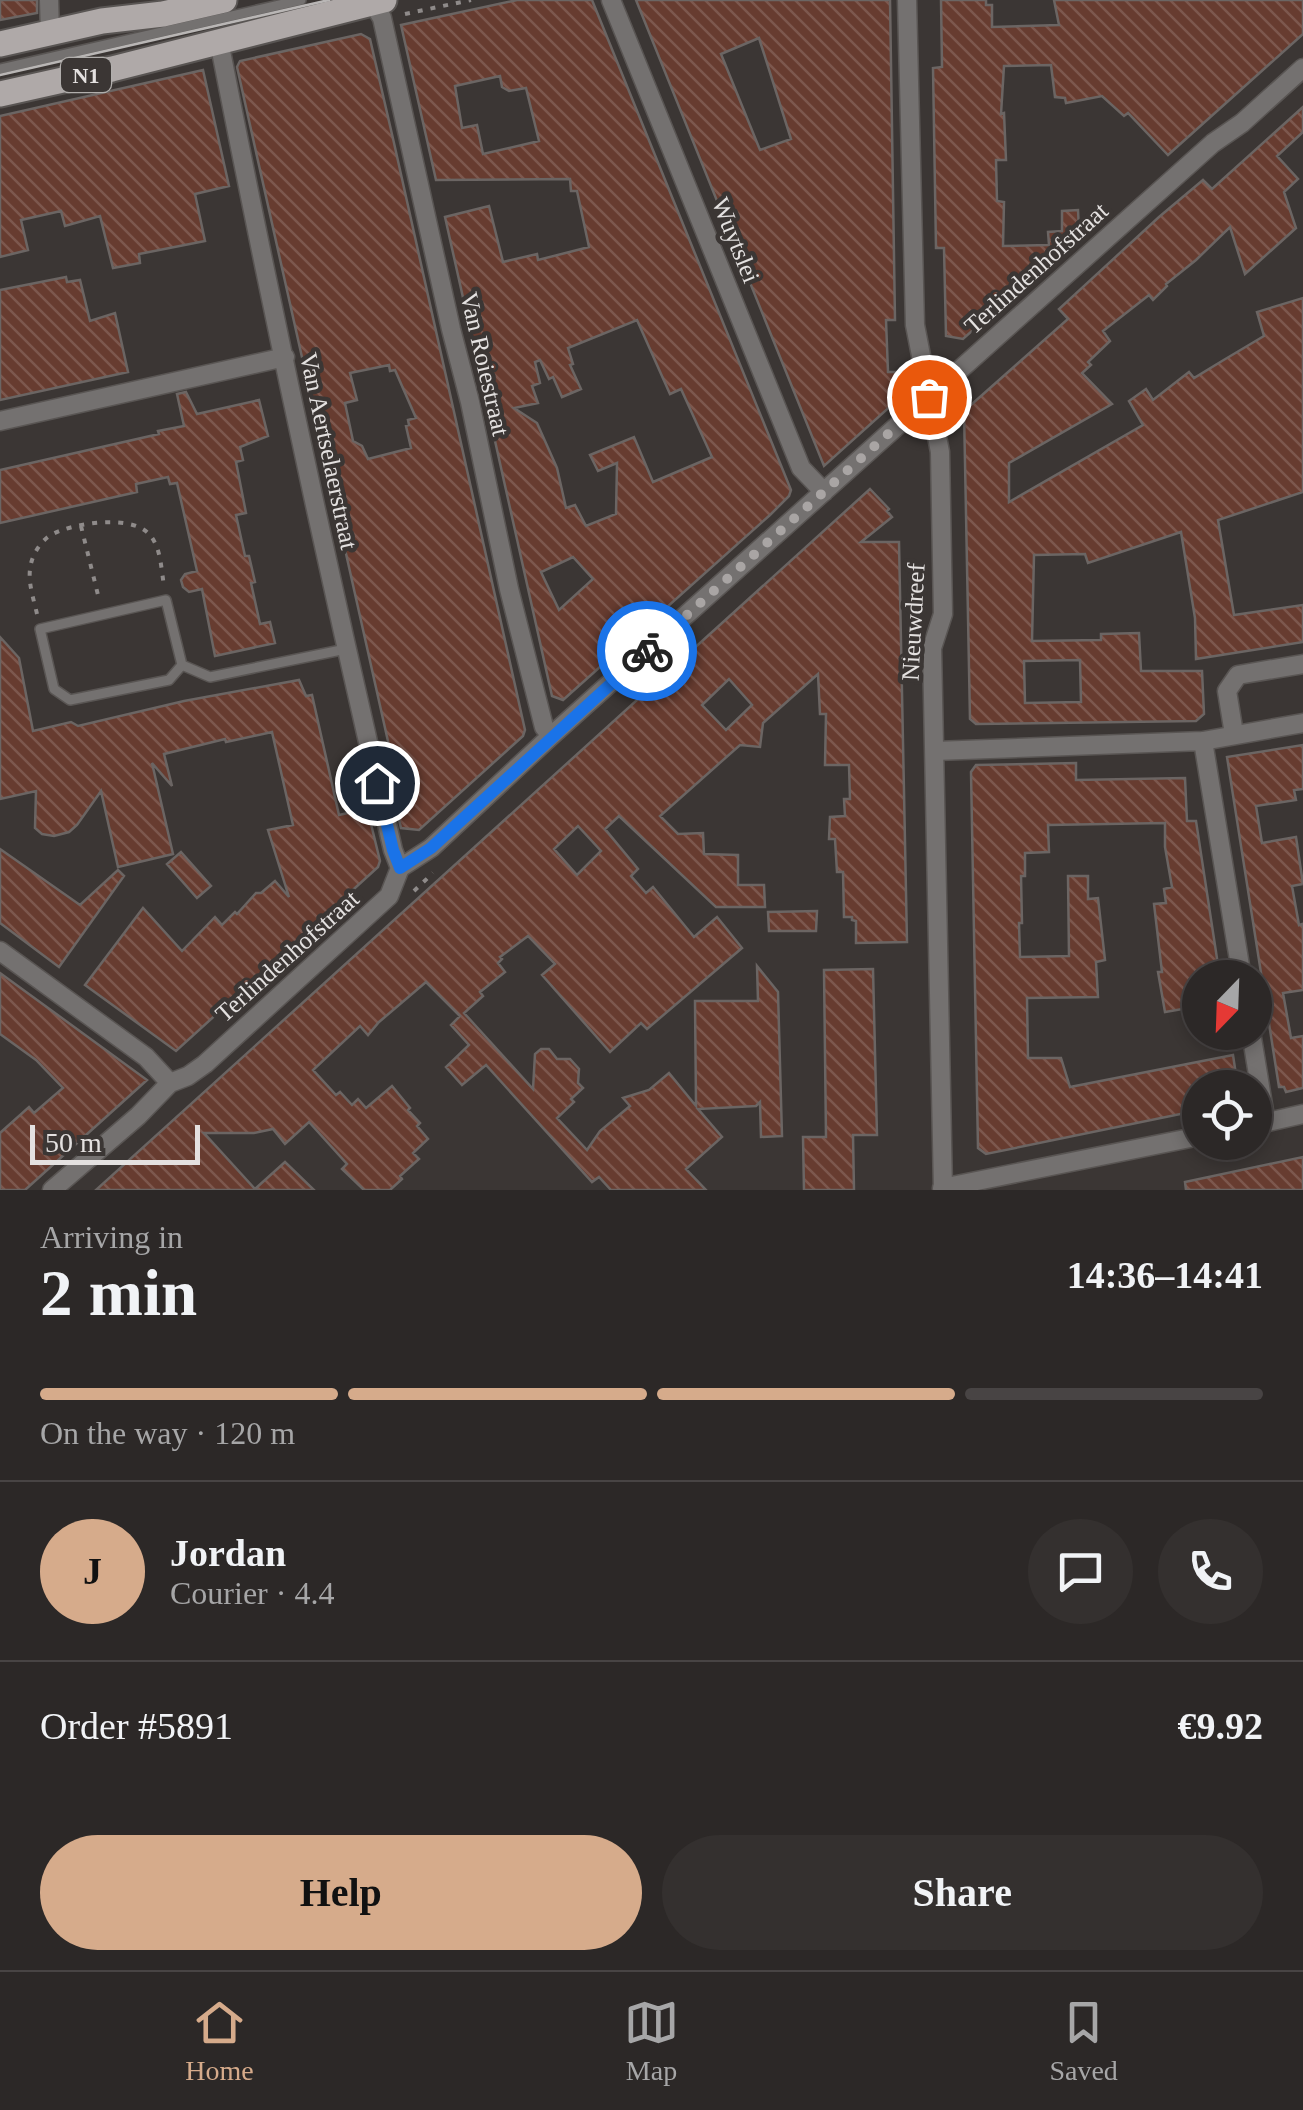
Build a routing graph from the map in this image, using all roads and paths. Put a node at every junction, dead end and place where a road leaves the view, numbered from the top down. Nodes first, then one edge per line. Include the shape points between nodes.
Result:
1 (50, 0) edge
2 (224, 0) edge
3 (301, 0) edge
4 (611, 0) edge
5 (908, 0) edge
6 (375, 1) edge
7 (50, 33) junction
8 (219, 41) junction
9 (0, 44) edge
10 (1303, 68) edge
11 (0, 69) edge
12 (0, 94) edge
13 (285, 357) junction
14 (929, 397) junction
15 (0, 420) edge
16 (824, 492) junction
17 (81, 526) junction
18 (166, 600) junction
19 (102, 613) junction
20 (40, 629) junction
21 (346, 648) junction
22 (1303, 664) edge
23 (182, 665) junction
24 (1303, 723) edge
25 (1234, 734) junction
26 (551, 736) junction
27 (1204, 741) junction
28 (935, 751) junction
29 (400, 868) junction
30 (0, 950) edge
31 (1239, 960) edge
32 (170, 1082) junction
33 (1303, 1114) edge
34 (1272, 1121) edge
35 (1182, 1140) edge
36 (942, 1189) edge
37 (52, 1190) edge

1 - 7 street
2 - 7 main road, N1
3 - 11 lane
4 - 16 street, Wuytslei via 801,468
5 - 14 street, Nieuwdreef via 915,326
6 - 8 main road, N1
6 - 26 street, Van Roiestraat via 509,589
7 - 9 main road, N1
8 - 12 main road, N1
8 - 13 street, Van Aertselaerstraat
10 - 14 street, Terlindenhofstraat
13 - 15 street
13 - 21 street, Van Aertselaerstraat
14 - 16 street, Terlindenhofstraat
14 - 28 street, Nieuwdreef via 940,452 943,596 932,648
16 - 26 street, Terlindenhofstraat
17 - 18 path via 111,521 146,530 157,546
17 - 19 path
17 - 20 path via 51,535 32,559 28,574
18 - 19 lane
18 - 23 lane
19 - 20 lane
20 - 23 lane via 54,689 70,700 169,680
21 - 23 lane via 210,677
21 - 29 street, Van Aertselaerstraat
22 - 25 street via 1238,675 1227,690
24 - 25 street
25 - 27 street
26 - 29 street, Terlindenhofstraat via 431,848
27 - 28 street
27 - 31 street
28 - 36 street, Nieuwdreef
29 - 32 street, Terlindenhofstraat via 389,896 205,1064
30 - 32 street via 146,1057
32 - 37 street, Terlindenhofstraat
33 - 34 street
35 - 36 street

